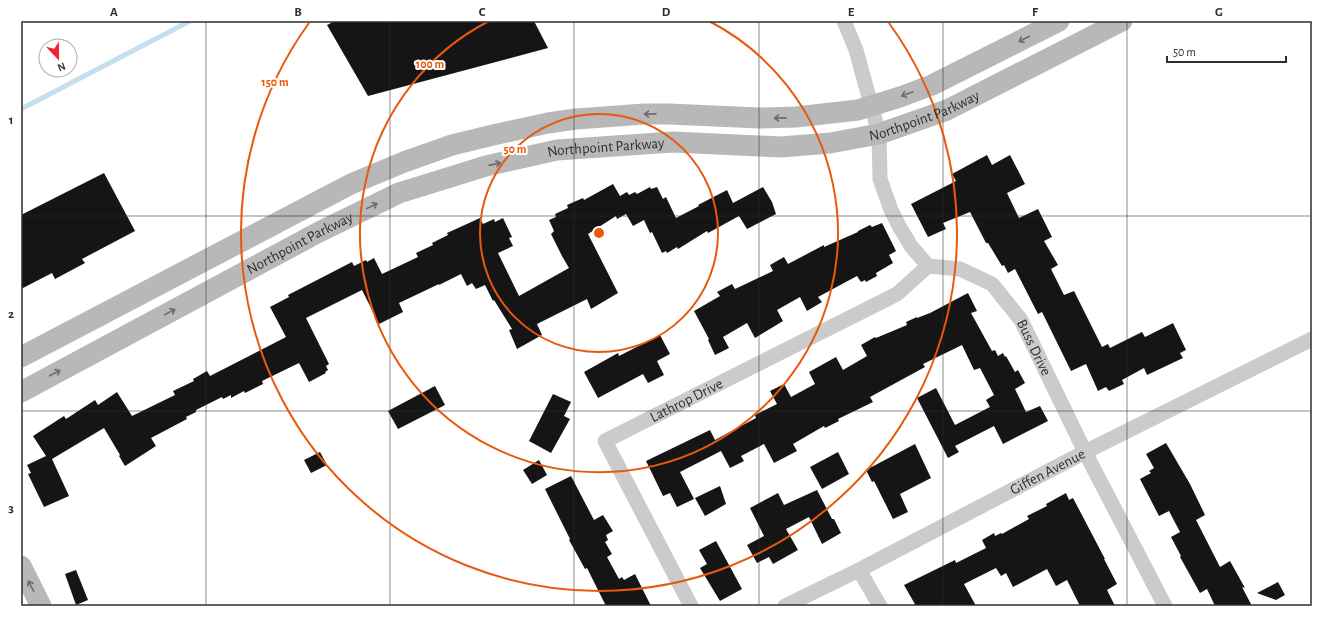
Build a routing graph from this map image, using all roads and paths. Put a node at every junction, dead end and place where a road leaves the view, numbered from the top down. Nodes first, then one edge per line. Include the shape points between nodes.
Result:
1 (844, 21) edge
2 (1059, 21) edge
3 (1122, 21) edge
4 (871, 105) junction
5 (879, 134) junction
6 (928, 266) junction
7 (1312, 339) edge
8 (21, 357) edge
9 (21, 392) edge
10 (1085, 452) junction
11 (21, 566) edge
12 (860, 570) junction
13 (41, 606) edge
14 (691, 606) edge
15 (785, 606) edge
16 (880, 606) edge
17 (1165, 606) edge

1 - 4 street via 856,50
2 -> 4 street, Northpoint Parkway via 932,85
3 - 5 street, Northpoint Parkway via 947,110
4 - 5 street
4 -> 8 street, Northpoint Parkway via 858,110 796,117 644,114 576,118 452,145 351,184
5 - 6 street via 880,179 886,197 903,233
9 -> 5 street, Northpoint Parkway via 319,232 399,193 486,166 557,150 673,142 781,147 830,143
6 - 10 street, Buss Drive via 960,269 992,284 1021,320
6 - 14 street, Lathrop Drive via 897,294 605,441
7 - 10 street, Giffen Avenue
10 - 12 street, Giffen Avenue
10 - 17 street, Buss Drive
13 -> 11 street
12 - 15 street, Giffen Avenue
12 - 16 street

